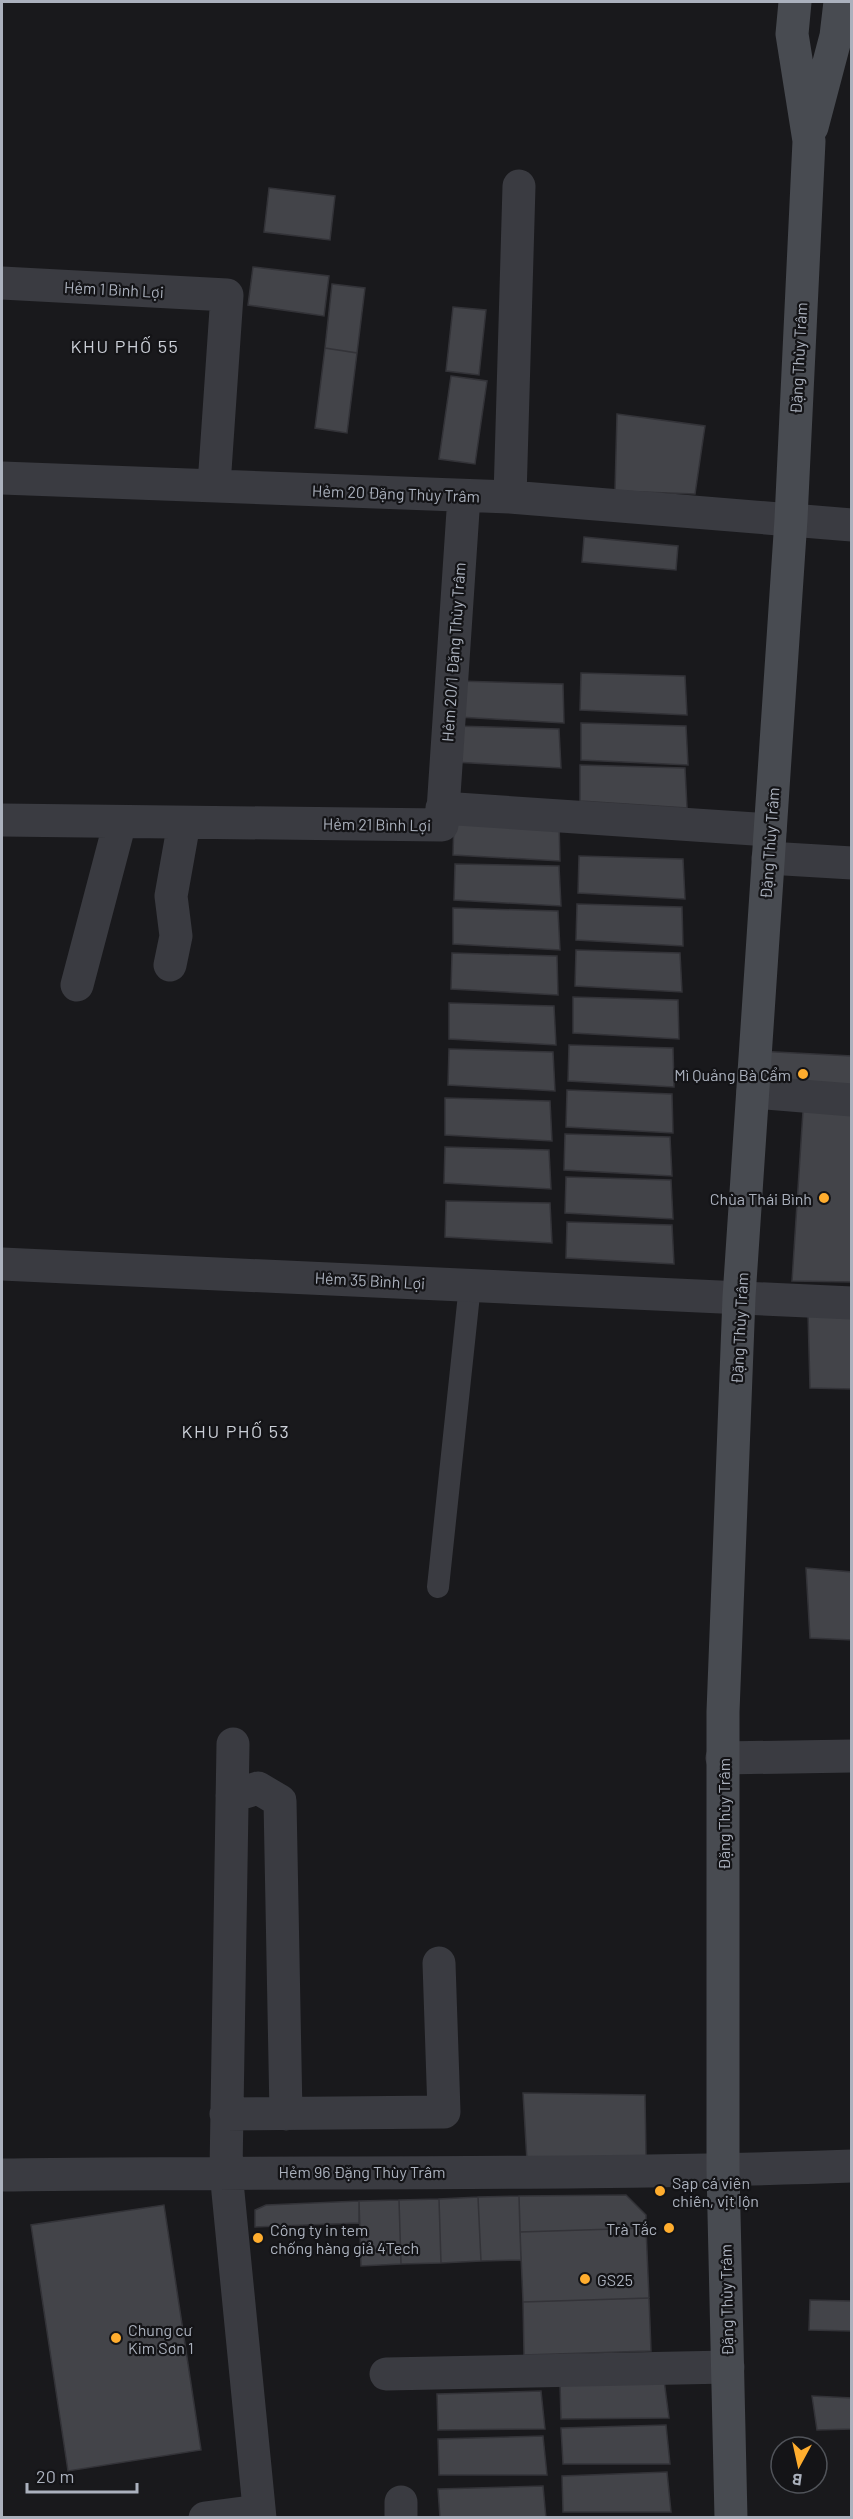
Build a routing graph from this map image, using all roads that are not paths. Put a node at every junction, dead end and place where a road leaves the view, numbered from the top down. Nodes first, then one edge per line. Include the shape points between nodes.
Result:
1 (795, 2) edge
2 (840, 2) edge
3 (844, 36) edge
4 (809, 141) junction
5 (519, 186) dead end
6 (2, 283) edge
7 (2, 478) edge
8 (214, 485) junction
9 (464, 496) junction
10 (510, 497) junction
11 (791, 519) junction
12 (852, 525) edge
13 (442, 808) junction
14 (2, 820) edge
15 (120, 822) junction
16 (184, 822) junction
17 (769, 844) junction
18 (852, 863) edge
19 (170, 964) dead end
20 (77, 985) dead end
21 (753, 1092) junction
22 (852, 1100) edge
23 (2, 1264) edge
24 (470, 1285) junction
25 (739, 1297) junction
26 (852, 1302) edge
27 (438, 1587) dead end
28 (233, 1744) dead end
29 (852, 1756) edge
30 (722, 1758) junction
31 (232, 1796) junction
32 (439, 1963) dead end
33 (226, 2114) junction
34 (286, 2114) junction
35 (852, 2166) edge
36 (723, 2170) junction
37 (226, 2172) junction
38 (2, 2175) edge
39 (728, 2367) junction
40 (386, 2374) dead end
41 (259, 2514) edge
42 (205, 2517) edge
43 (731, 2517) edge

1 - 4 main road, Đặng Thùy Trâm via 792,34
2 - 3 main road, Đặng Thùy Trâm
3 - 4 main road, Đặng Thùy Trâm
4 - 11 main road, Đặng Thùy Trâm
5 - 10 street
6 - 8 street, Hẻm 1 Bình Lợi via 227,295
7 - 8 street, Hẻm 20 Đặng Thùy Trâm
8 - 9 street, Hẻm 20 Đặng Thùy Trâm
9 - 10 street, Hẻm 20 Đặng Thùy Trâm
9 - 13 street, Hẻm 20/1 Đặng Thùy Trâm
10 - 11 street, Hẻm 20 Đặng Thùy Trâm
11 - 12 street, Hẻm 20 Đặng Thùy Trâm
11 - 17 main road, Đặng Thùy Trâm
13 - 16 street, Hẻm 21 Bình Lợi via 442,825
13 - 17 street, Hẻm 21 Bình Lợi
14 - 15 street, Hẻm 21 Bình Lợi
15 - 16 street, Hẻm 21 Bình Lợi
15 - 20 street
16 - 19 street via 171,896 176,936
17 - 18 street, Hẻm 21 Bình Lợi
17 - 21 main road, Đặng Thùy Trâm
21 - 22 street
21 - 25 main road, Đặng Thùy Trâm
23 - 24 street, Hẻm 35 Bình Lợi
24 - 25 street, Hẻm 35 Bình Lợi
24 - 27 lane
25 - 26 street, Hẻm 35 Bình Lợi
25 - 30 main road, Đặng Thùy Trâm
28 - 31 street
29 - 30 street
30 - 36 main road, Đặng Thùy Trâm
31 - 33 street
31 - 34 street via 258,1788 280,1801
32 - 34 street via 444,2112
33 - 34 street
33 - 37 street
35 - 36 street, Hẻm 96 Đặng Thùy Trâm
36 - 37 street, Hẻm 96 Đặng Thùy Trâm
36 - 39 main road, Đặng Thùy Trâm
37 - 38 street, Hẻm 96 Đặng Thùy Trâm
37 - 41 street
39 - 40 street
39 - 43 main road, Đặng Thùy Trâm
41 - 42 street

